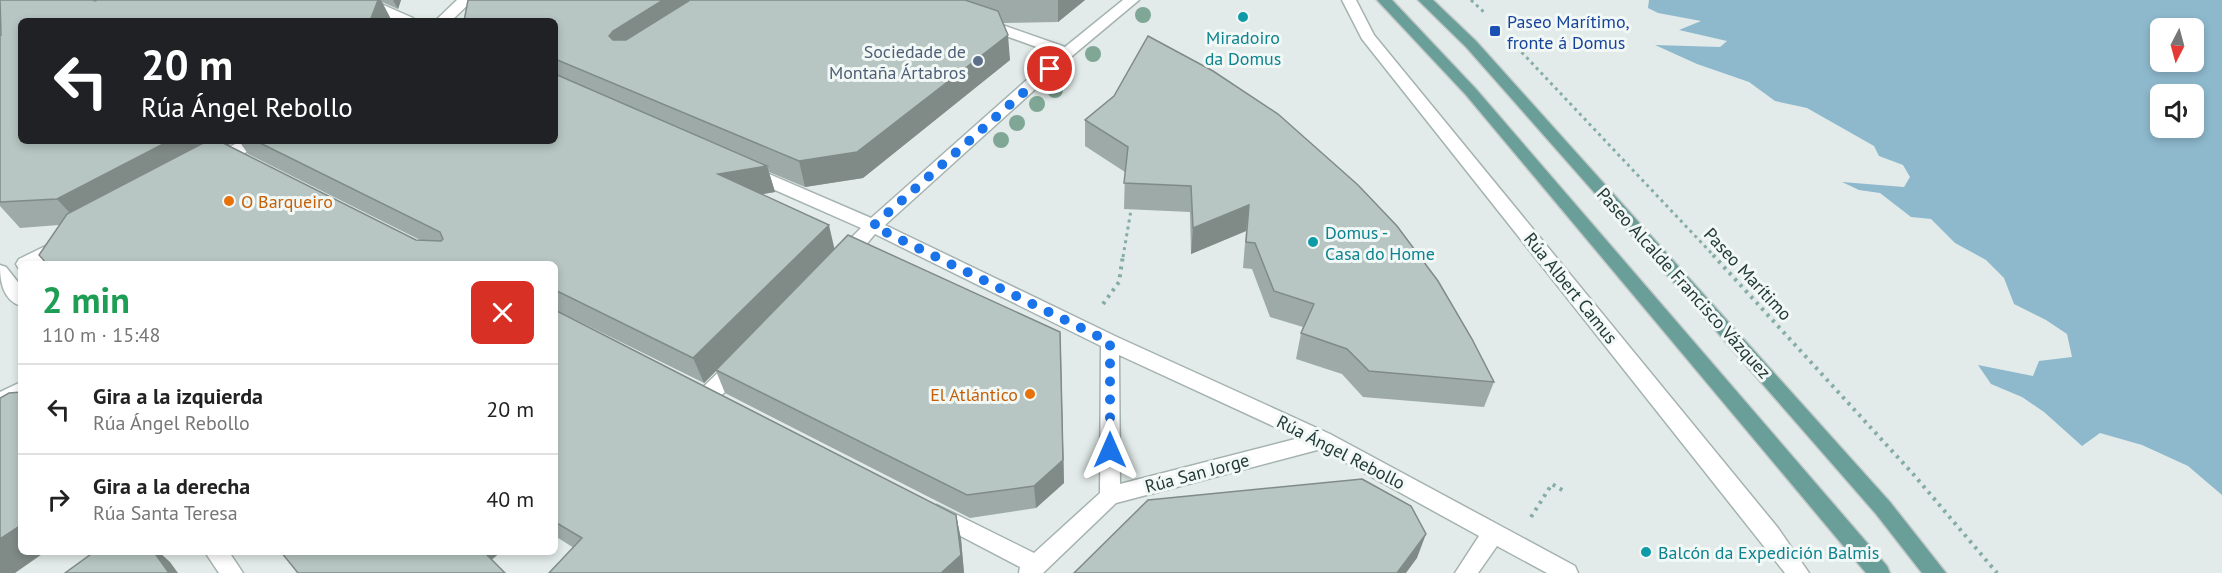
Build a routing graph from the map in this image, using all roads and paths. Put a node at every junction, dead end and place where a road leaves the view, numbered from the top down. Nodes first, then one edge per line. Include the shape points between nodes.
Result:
1 (360, 0) edge
2 (466, 0) edge
3 (1132, 0) edge
4 (1349, 0) edge
5 (1384, 0) edge
6 (1425, 0) edge
7 (1472, 0) edge
8 (401, 18) edge
9 (445, 18) edge
10 (972, 20) edge
11 (1493, 22) dead end
12 (1509, 39) dead end
13 (1067, 53) junction
14 (251, 144) edge
15 (730, 164) edge
16 (200, 170) edge
17 (1131, 210) edge
18 (873, 226) junction
19 (76, 237) edge
20 (31, 261) edge
21 (18, 267) edge
22 (831, 269) edge
23 (1, 274) edge
24 (18, 295) edge
25 (1085, 328) junction
26 (1110, 342) junction
27 (748, 354) edge
28 (687, 386) edge
29 (18, 392) edge
30 (707, 396) junction
31 (0, 401) edge
32 (728, 407) edge
33 (1323, 440) junction
34 (1564, 491) dead end
35 (1110, 496) junction
36 (924, 508) edge
37 (1494, 532) junction
38 (218, 555) edge
39 (1033, 569) edge
40 (232, 573) edge
41 (1466, 573) edge
42 (1567, 573) edge
43 (1798, 573) edge
44 (1879, 573) edge
45 (1935, 573) edge
46 (1997, 573) edge

1 - 8 street
2 - 9 street
3 - 13 street
4 - 43 street, Rúa Albert Camus via 1367,36
5 - 44 main road, Paseo Alcalde Francisco Vázquez via 1471,92
6 - 45 main road, Paseo Alcalde Francisco Vázquez via 1471,44 1633,226 1883,508
7 - 11 path
10 - 13 street
12 - 46 path, Paseo Marítimo via 1681,220 1914,475
13 - 18 street
14 - 16 street via 238,157
15 - 18 street, Rúa Ángel Rebollo
17 - 25 path via 1119,282
18 - 22 street
18 - 25 street, Rúa Ángel Rebollo
19 - 20 street
21 - 23 street
23 - 24 street
25 - 26 street, Rúa Ángel Rebollo
26 - 33 street, Rúa Ángel Rebollo
26 - 35 street
27 - 30 street
28 - 30 street
29 - 31 street
30 - 32 street
33 - 35 street, Rúa San Jorge
33 - 37 street, Rúa Ángel Rebollo
34 - 37 path via 1552,484 1530,518
35 - 39 street, Rúa San Jorge
36 - 39 street
37 - 41 street
37 - 42 street, Rúa Ángel Rebollo
38 - 40 street

